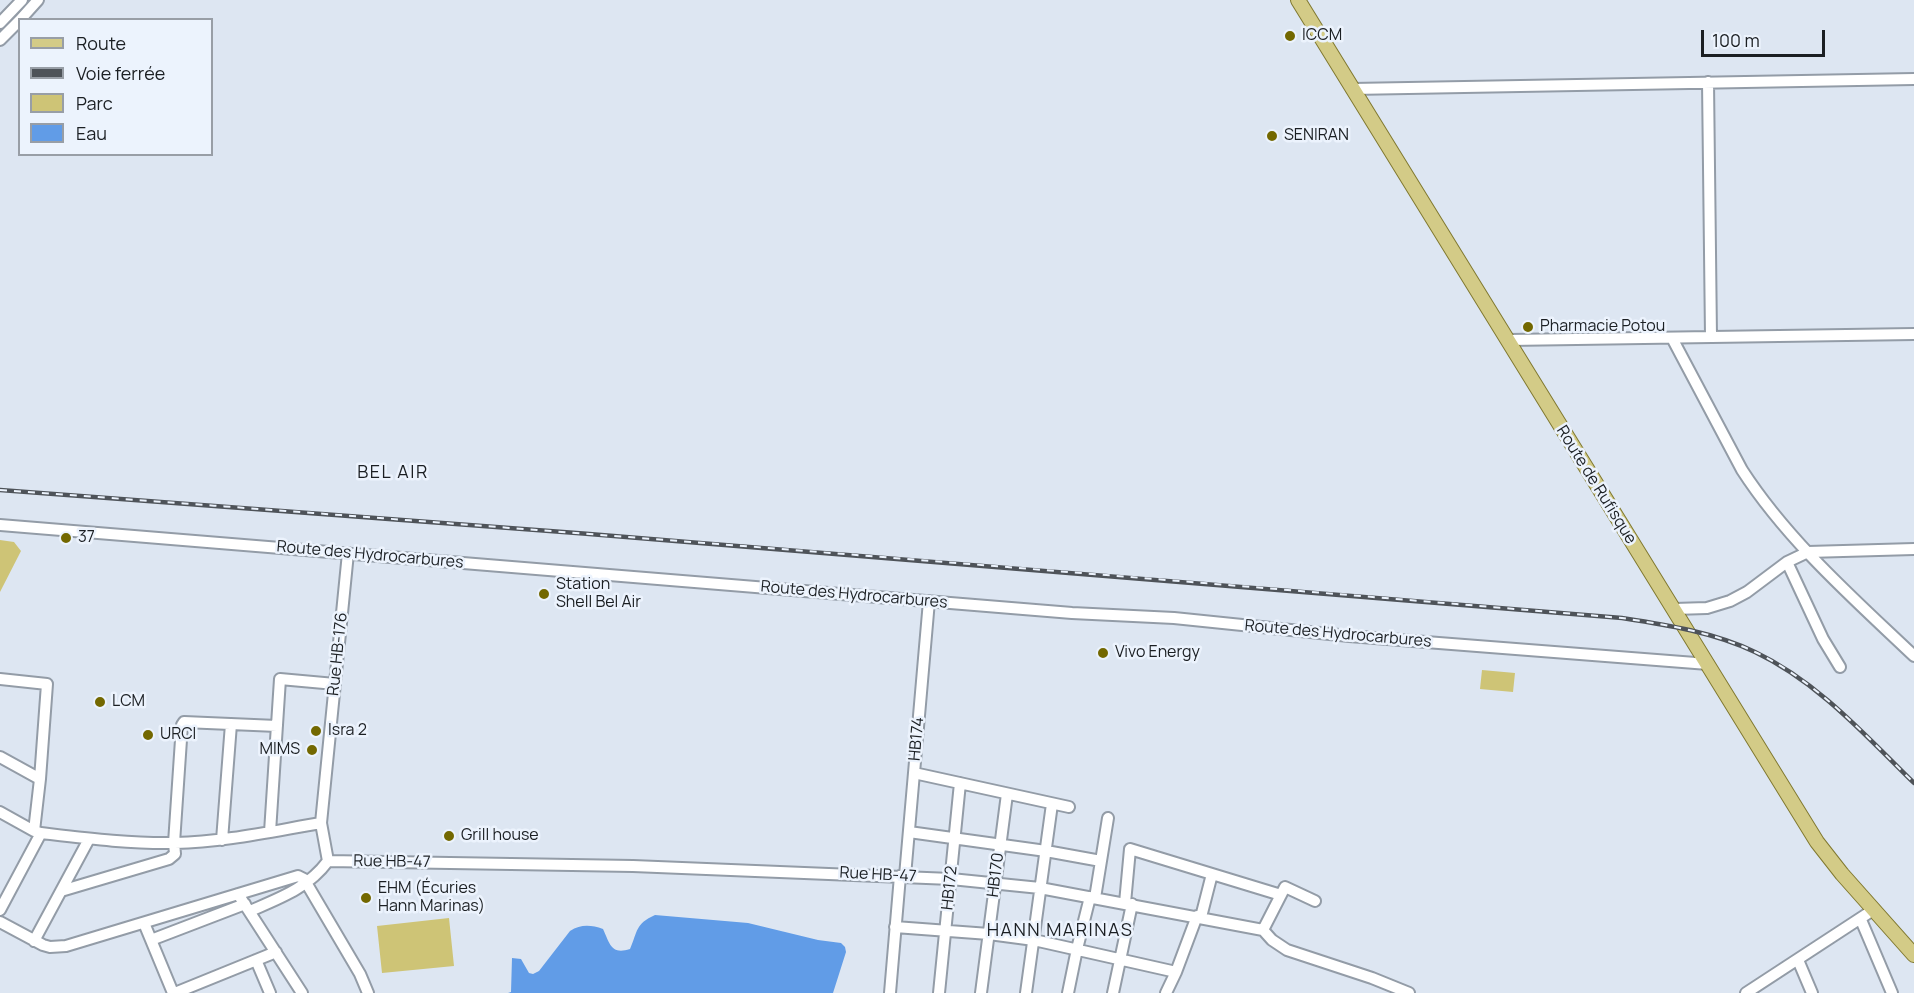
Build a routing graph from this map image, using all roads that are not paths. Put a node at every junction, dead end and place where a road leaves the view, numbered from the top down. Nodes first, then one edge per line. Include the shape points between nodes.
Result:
1 (22, 0) edge
2 (38, 0) edge
3 (1298, 0) edge
4 (22, 18) edge
5 (18, 22) edge
6 (0, 23) edge
7 (0, 40) edge
8 (1914, 79) edge
9 (1708, 82) junction
10 (1352, 89) junction
11 (1914, 334) edge
12 (1711, 337) junction
13 (1672, 338) junction
14 (1509, 340) junction
15 (0, 525) edge
16 (1914, 549) edge
17 (1808, 552) junction
18 (348, 553) junction
19 (1787, 562) junction
20 (929, 601) junction
21 (1674, 609) junction
22 (1914, 656) edge
23 (1708, 664) junction
24 (1840, 667) dead end
25 (0, 679) edge
26 (335, 684) junction
27 (231, 724) junction
28 (277, 726) junction
29 (0, 757) edge
30 (914, 773) junction
31 (40, 779) junction
32 (960, 783) junction
33 (1007, 794) junction
34 (1052, 804) junction
35 (1069, 807) dead end
36 (0, 812) edge
37 (1108, 818) dead end
38 (321, 823) junction
39 (37, 832) junction
40 (270, 832) junction
41 (909, 832) junction
42 (89, 838) junction
43 (955, 838) junction
44 (222, 840) junction
45 (174, 843) junction
46 (1000, 844) junction
47 (1046, 851) junction
48 (328, 861) junction
49 (1101, 861) junction
50 (1212, 874) junction
51 (903, 876) junction
52 (951, 879) junction
53 (995, 883) junction
54 (306, 884) junction
55 (1040, 888) junction
56 (61, 891) junction
57 (1283, 891) junction
58 (238, 894) junction
59 (1092, 897) junction
60 (1315, 901) dead end
61 (1128, 904) junction
62 (247, 908) junction
63 (0, 910) edge
64 (1873, 910) junction
65 (1199, 916) junction
66 (1861, 920) junction
67 (0, 922) edge
68 (144, 923) junction
69 (896, 927) junction
70 (945, 930) junction
71 (1263, 930) junction
72 (989, 934) junction
73 (151, 940) junction
74 (1034, 940) junction
75 (34, 941) junction
76 (1077, 949) junction
77 (276, 952) junction
78 (1914, 955) edge
79 (1120, 959) junction
80 (256, 960) junction
81 (1798, 960) junction
82 (1176, 972) junction
83 (174, 993) edge
84 (270, 993) edge
85 (302, 993) edge
86 (368, 993) edge
87 (890, 993) edge
88 (939, 993) edge
89 (981, 993) edge
90 (1026, 993) edge
91 (1068, 993) edge
92 (1113, 993) edge
93 (1166, 993) edge
94 (1409, 993) edge
95 (1746, 993) edge
96 (1812, 993) edge
97 (1892, 993) edge

1 - 6 street
2 - 4 street
3 - 10 main road, Route de Rufisque
5 - 7 street
8 - 9 street
9 - 10 street
9 - 12 street
10 - 14 main road, Route de Rufisque
11 - 12 street
12 - 13 street
13 - 14 street
13 - 17 street via 1742,470
14 - 21 main road, Route de Rufisque
15 - 18 street, Route des Hydrocarbures
16 - 17 street
17 - 19 street
17 - 22 street
18 - 20 street, Route des Hydrocarbures
18 - 26 street, Rue HB-176
19 - 21 street via 1730,602 1707,608
19 - 24 street via 1822,639
20 - 23 street, Route des Hydrocarbures
20 - 30 street, HB174
21 - 23 main road, Route de Rufisque
23 - 64 main road, Route de Rufisque via 1817,842
25 - 31 street via 47,684
26 - 28 street via 280,679
26 - 38 street, Rue HB-176
27 - 28 street
27 - 44 street
27 - 45 street via 188,721 182,725
28 - 40 street
29 - 31 street
30 - 32 street
30 - 41 street, HB174
31 - 39 street
32 - 33 street
32 - 43 street, HB172
33 - 34 street
33 - 46 street, HB170
34 - 35 street
34 - 47 street
36 - 39 street
37 - 49 street
38 - 40 street
38 - 48 street, Rue HB-176
39 - 42 street
39 - 63 street
40 - 44 street
41 - 43 street
41 - 51 street, HB174
42 - 45 street
42 - 56 street
43 - 46 street
43 - 52 street, HB172
44 - 45 street
45 - 56 street via 175,854 169,860
46 - 47 street
46 - 53 street, HB170
47 - 49 street
47 - 55 street
48 - 51 street, Rue HB-47
48 - 54 street
49 - 59 street
50 - 57 street
50 - 61 street via 1130,849
50 - 65 street
51 - 52 street, Rue HB-47
51 - 69 street, HB174
52 - 53 street, Rue HB-47
52 - 70 street, HB172
53 - 55 street, Rue HB-47
53 - 72 street, HB170
54 - 58 street via 298,876
54 - 62 street via 291,894
54 - 86 street
55 - 59 street, Rue HB-47
55 - 74 street
56 - 75 street
57 - 60 street
57 - 71 street
58 - 62 street
58 - 68 street
59 - 61 street, Rue HB-47
59 - 76 street
61 - 65 street, Rue HB-47
61 - 79 street
62 - 73 street
62 - 77 street
64 - 66 street
64 - 78 main road, Route de Rufisque
65 - 71 street, Rue HB-47
65 - 82 street
66 - 81 street
66 - 97 street
67 - 75 street
68 - 73 street
68 - 75 street via 66,946 50,947
69 - 70 street
69 - 87 street, HB174
70 - 72 street
70 - 88 street, HB172
71 - 94 street, Rue HB-47 via 1287,950
72 - 74 street
72 - 89 street, HB170
73 - 83 street
74 - 76 street
74 - 90 street
76 - 79 street
76 - 91 street
77 - 80 street
77 - 85 street
79 - 82 street
79 - 92 street
80 - 83 street
80 - 84 street
81 - 95 street
81 - 96 street
82 - 93 street

